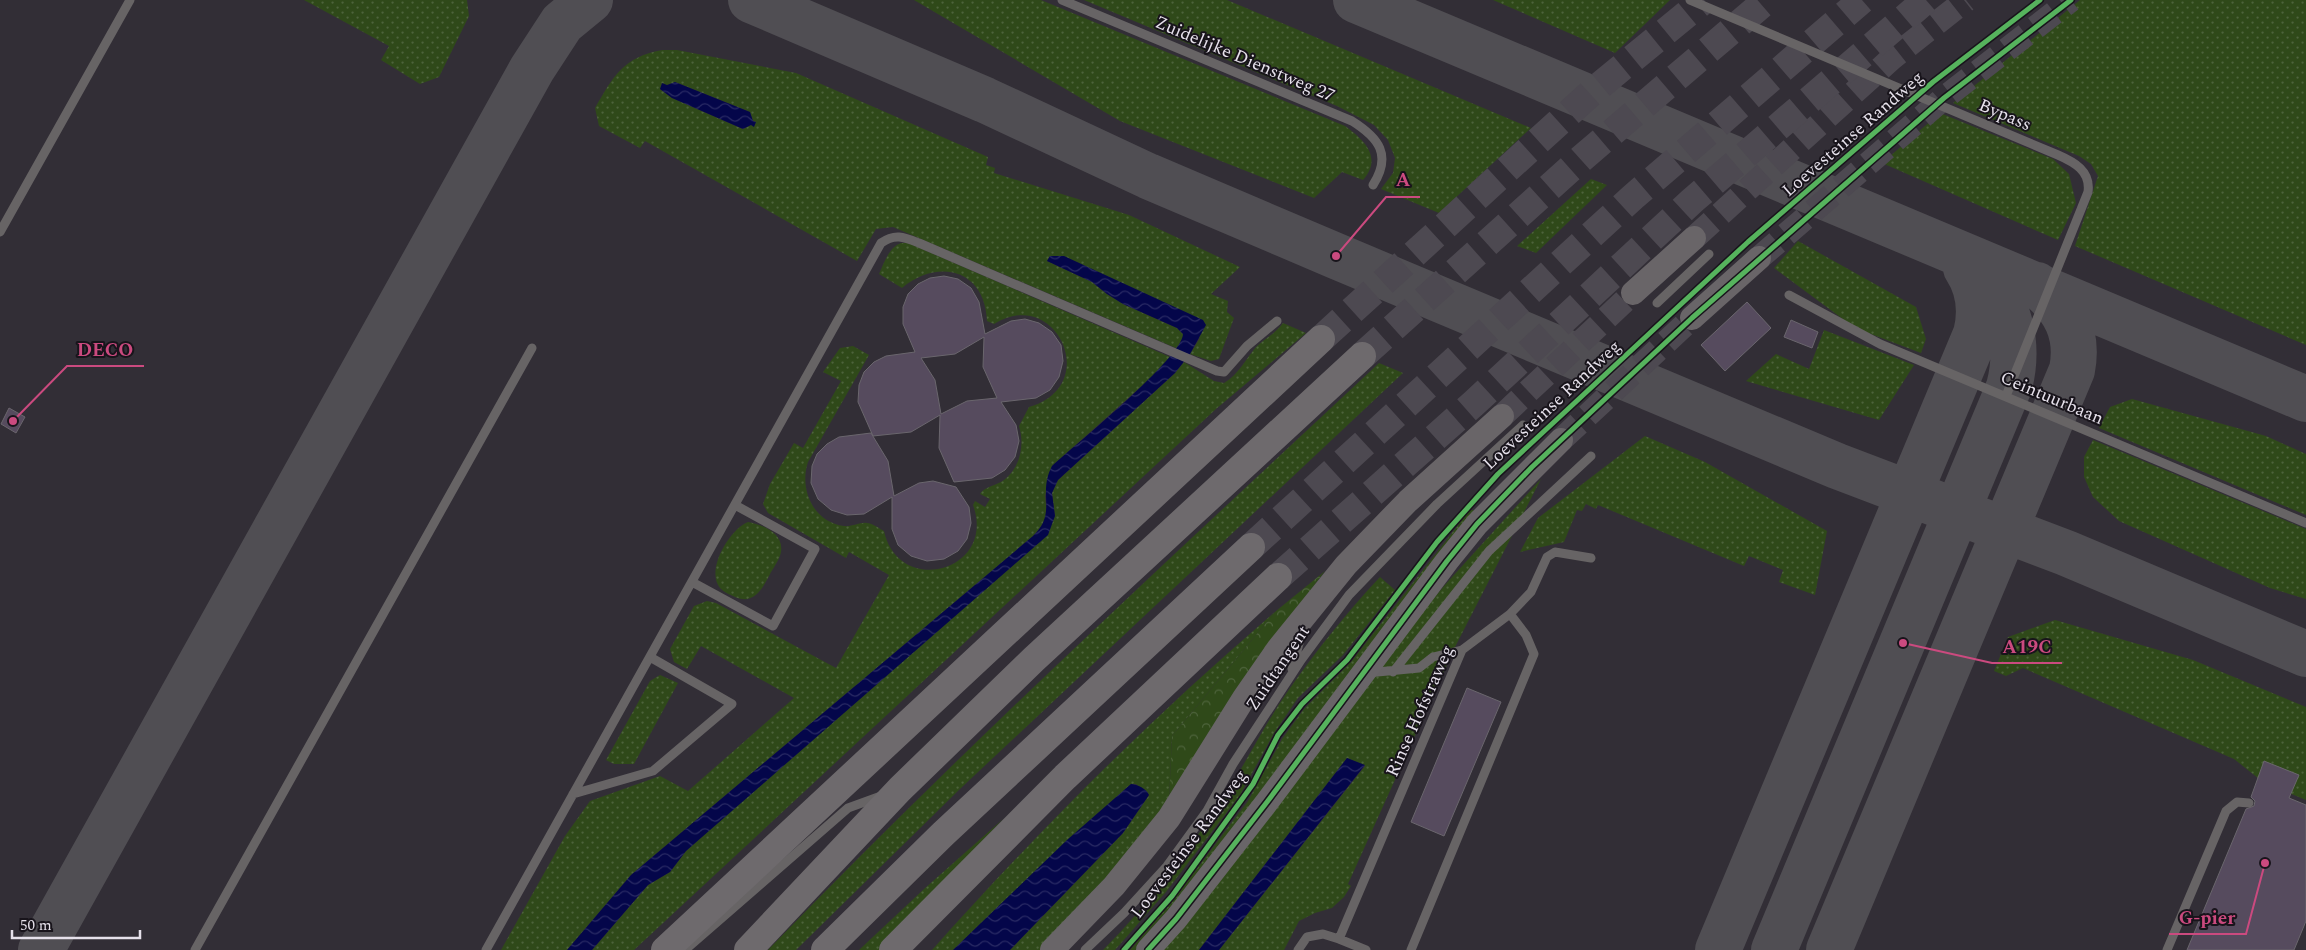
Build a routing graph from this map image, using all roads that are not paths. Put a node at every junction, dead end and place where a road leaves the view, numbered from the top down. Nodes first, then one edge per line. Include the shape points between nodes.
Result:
1 (130, 0) edge
2 (1062, 0) edge
3 (1690, 0) edge
4 (1373, 185) dead end
5 (0, 232) edge
6 (1701, 246) joint
7 (1759, 258) tunnel mouth
8 (1633, 293) tunnel mouth
9 (1789, 295) dead end
10 (1657, 303) dead end
11 (1692, 318) tunnel mouth
12 (1277, 321) dead end
13 (1321, 339) tunnel mouth
14 (532, 348) dead end
15 (1362, 356) tunnel mouth
16 (2006, 396) junction
17 (1502, 416) tunnel mouth
18 (1523, 425) dead end
19 (1561, 440) tunnel mouth
20 (1591, 456) dead end
21 (735, 505) junction
22 (2306, 523) edge
23 (1251, 547) tunnel mouth
24 (1591, 558) dead end
25 (1278, 577) tunnel mouth
26 (692, 582) junction
27 (1308, 612) junction
28 (1510, 614) junction
29 (1462, 650) junction
30 (650, 657) junction
31 (1393, 672) junction
32 (1362, 673) junction
33 (1289, 678) junction
34 (900, 789) junction
35 (573, 794) junction
36 (2249, 803) dead end
37 (1339, 939) junction
38 (195, 950) edge
39 (486, 950) edge
40 (665, 950) edge
41 (685, 950) edge
42 (748, 950) edge
43 (825, 950) edge
44 (893, 950) edge
45 (1052, 950) edge
46 (1086, 950) edge
47 (1148, 950) edge
48 (1298, 950) edge
49 (1366, 950) edge
50 (1411, 950) edge
51 (2167, 950) edge

1 - 5 lane
2 - 4 lane, Zuidelijke Dienstweg 27 via 1352,121 1367,130 1379,145 1383,159
3 - 16 lane, Bypass via 2058,155 2085,173 2088,192
6 - 8 street
6 - 10 lane
7 - 11 street
9 - 16 lane, Ceintuurbaan via 1880,344
12 - 21 lane via 1247,346 1224,372 902,236 890,237 882,243
13 - 40 highway
14 - 38 lane
15 - 34 highway via 1034,659
16 - 22 lane, Ceintuurbaan
17 - 27 street, Loevesteinse Randweg via 1408,501 1346,565
18 - 33 lane, Zuidtangent via 1437,504 1349,595
19 - 32 street, Loevesteinse Randweg via 1477,524
20 - 31 lane via 1489,551
21 - 26 lane
21 - 26 lane via 815,549 773,626
23 - 43 highway via 950,828
24 - 28 lane, Rinse Hofstraweg via 1555,552 1547,557 1531,592
25 - 44 highway via 1065,777
26 - 30 lane
27 - 33 lane
27 - 45 street, Loevesteinse Randweg via 1244,698 1169,818 1114,886
28 - 29 lane, Rinse Hofstraweg
28 - 50 lane via 1526,635 1534,654
29 - 31 lane via 1433,658 1418,668
29 - 37 lane, Rinse Hofstraweg
30 - 35 lane
30 - 35 lane via 732,704 653,771
31 - 32 lane
32 - 47 street, Loevesteinse Randweg via 1267,802
33 - 46 lane, Zuidtangent via 1233,764 1207,811 1167,866
34 - 41 lane via 848,808
34 - 42 highway
35 - 39 lane
36 - 51 lane via 2237,802 2226,811
37 - 48 lane via 1322,934 1307,937
37 - 49 lane

